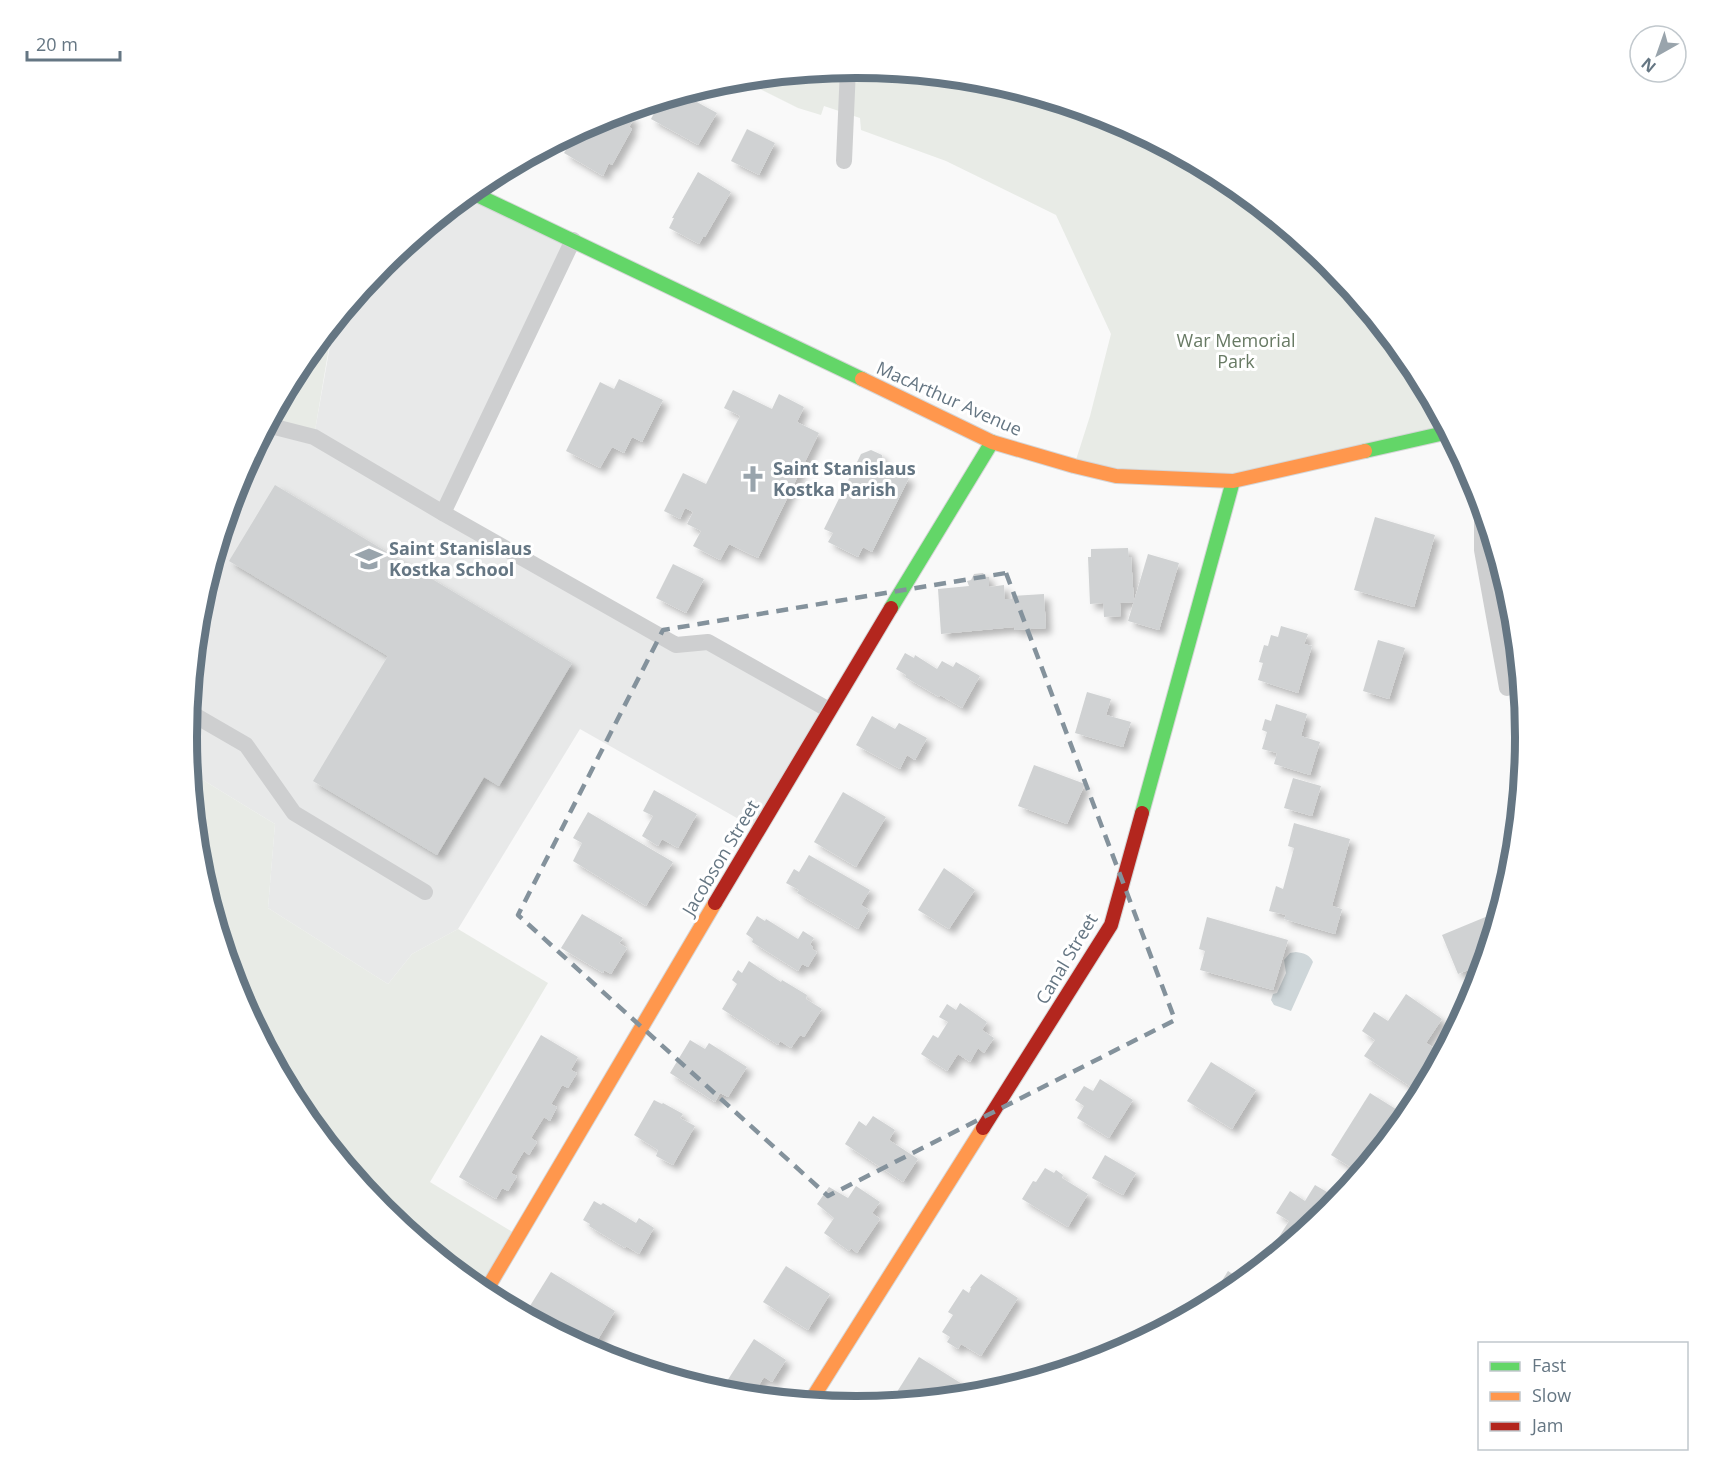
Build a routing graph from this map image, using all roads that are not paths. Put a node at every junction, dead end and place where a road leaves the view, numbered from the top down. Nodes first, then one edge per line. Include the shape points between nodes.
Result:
1 (848, 78) edge
2 (844, 161) dead end
3 (480, 196) edge
4 (573, 240) junction
5 (275, 427) edge
6 (1441, 434) edge
7 (992, 442) junction
8 (1233, 481) junction
9 (443, 513) junction
10 (1482, 531) edge
11 (1507, 688) dead end
12 (829, 710) junction
13 (197, 717) edge
14 (425, 892) dead end
15 (490, 1285) edge
16 (814, 1395) edge

1 - 2 lane
3 - 4 street, MacArthur Avenue
4 - 7 street, MacArthur Avenue
4 - 9 lane
5 - 9 lane via 314,437
6 - 8 street, MacArthur Avenue
7 - 8 street, MacArthur Avenue via 1116,476
7 - 12 street, Jacobson Street
8 - 16 street, Canal Street via 1110,925
9 - 12 lane via 676,645 708,642
10 - 11 lane
12 - 15 street, Jacobson Street
13 - 14 lane via 246,745 294,813

